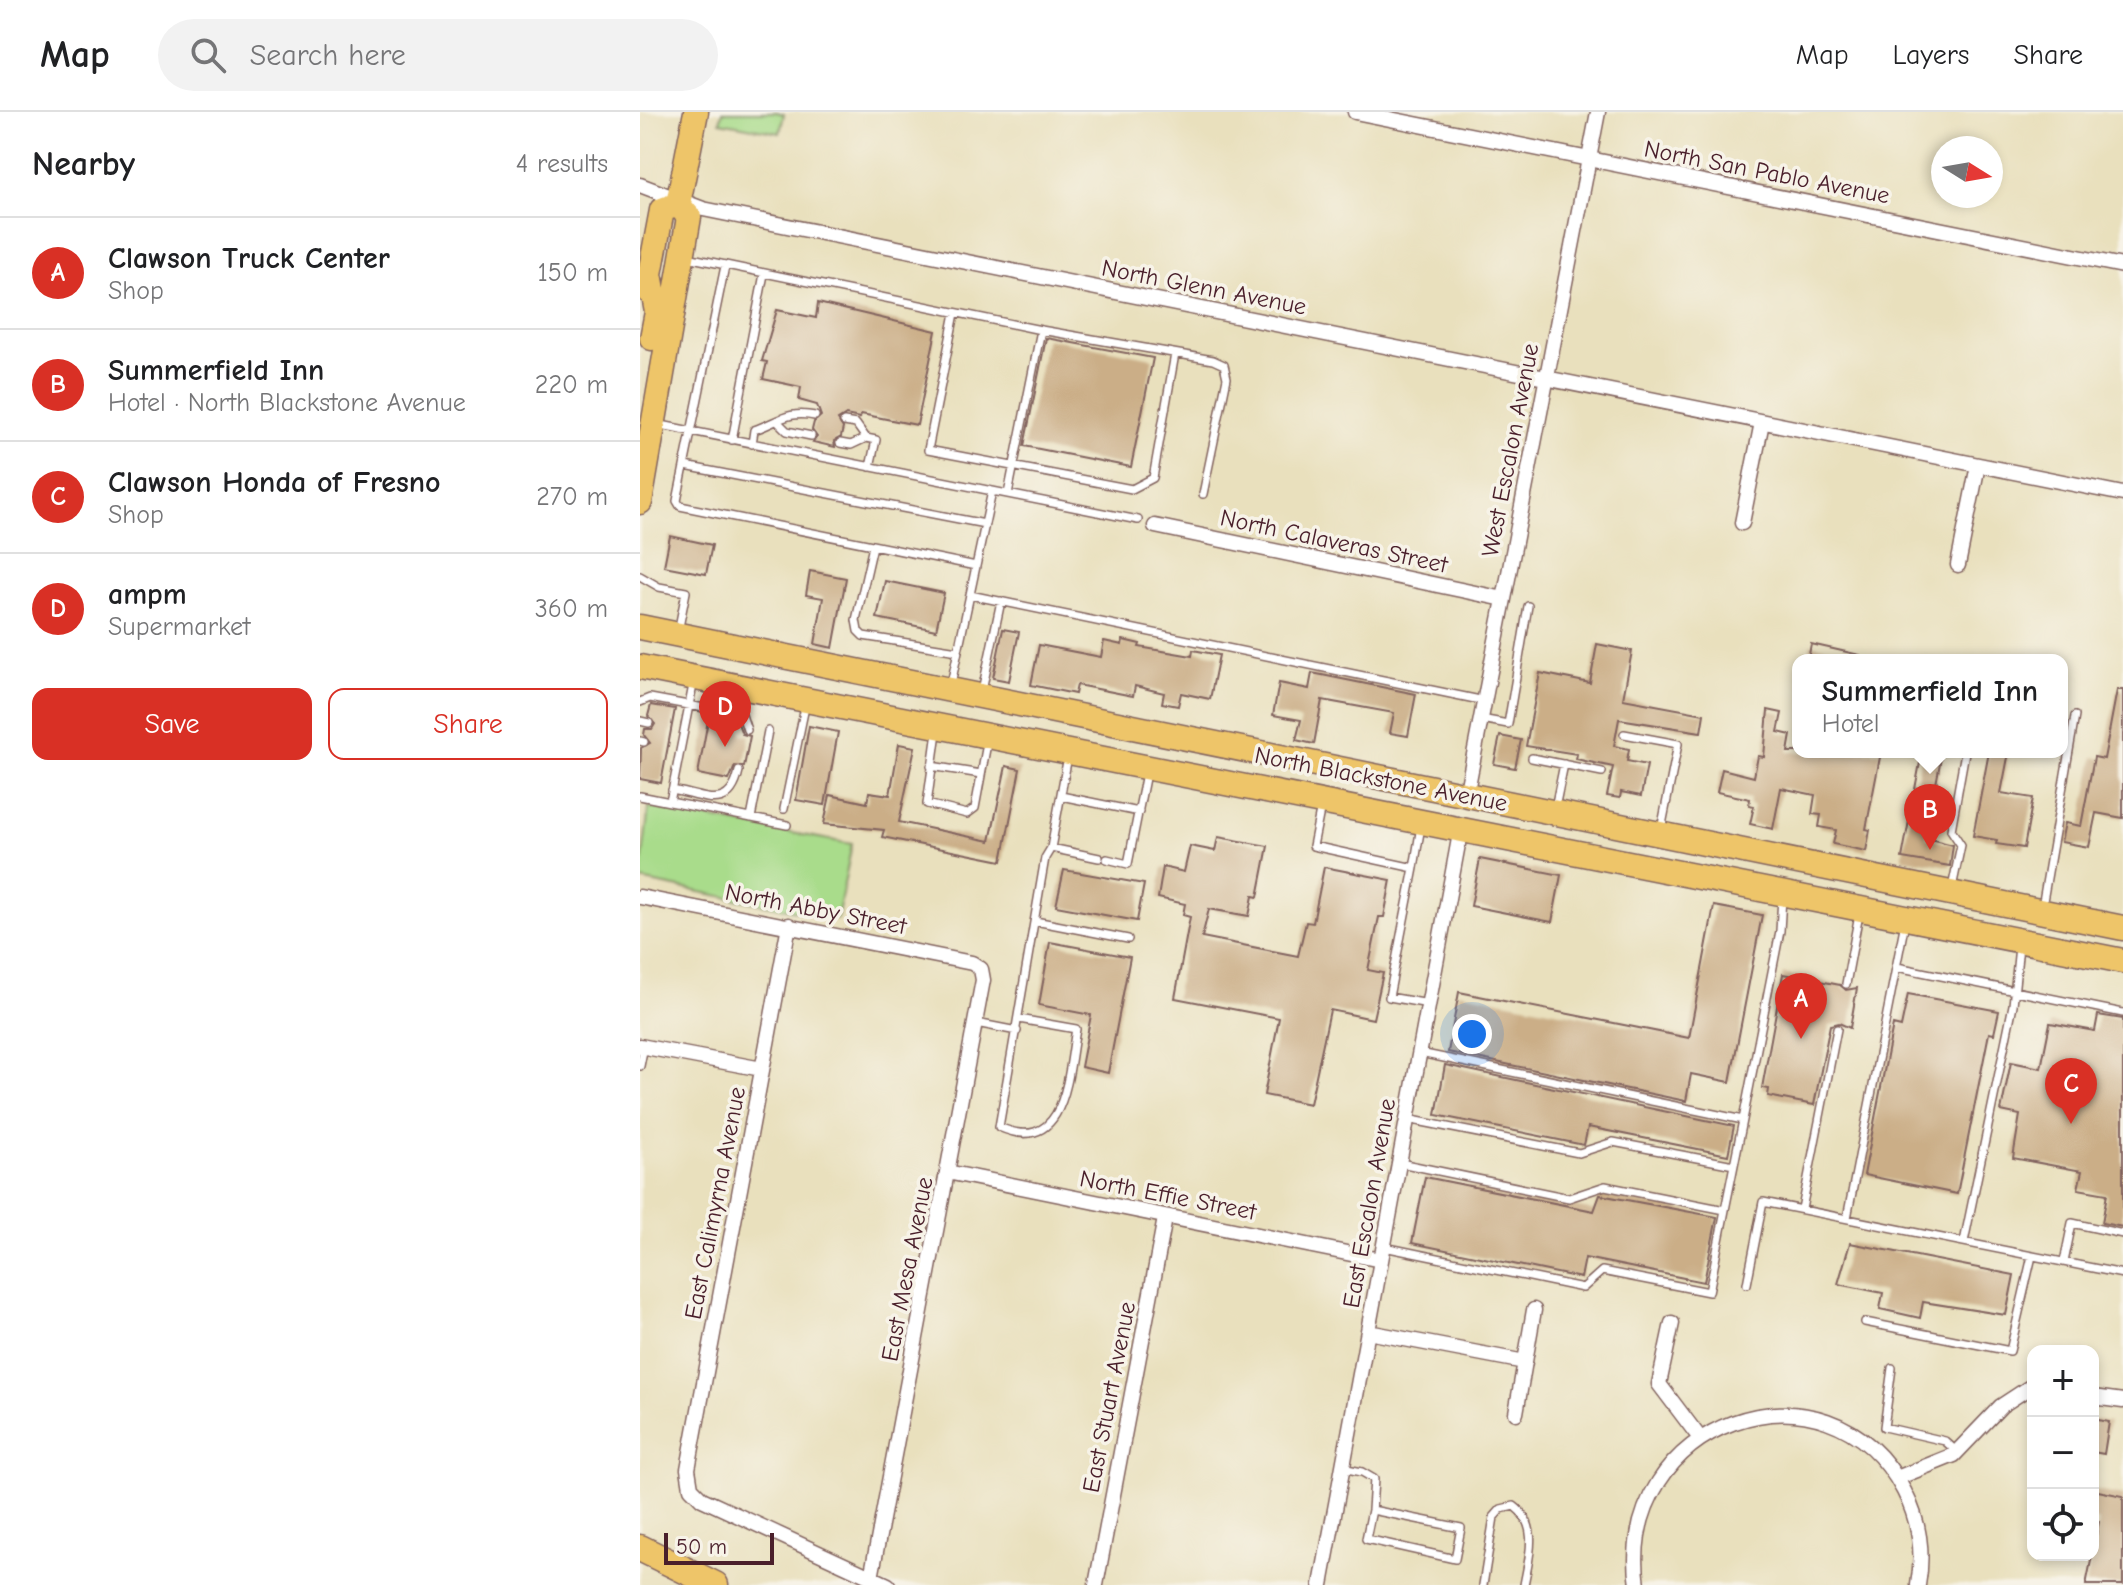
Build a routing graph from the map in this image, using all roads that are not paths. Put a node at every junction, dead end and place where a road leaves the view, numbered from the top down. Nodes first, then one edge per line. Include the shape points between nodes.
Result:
1 (696, 112) edge
2 (1355, 112) edge
3 (1598, 112) edge
4 (1589, 159) junction
5 (640, 185) edge
6 (678, 201) junction
7 (682, 256) junction
8 (725, 266) junction
9 (2123, 266) edge
10 (650, 274) junction
11 (764, 274) junction
12 (955, 313) junction
13 (640, 327) edge
14 (1041, 330) junction
15 (1175, 354) junction
16 (1546, 378) junction
17 (815, 416) dead end
18 (778, 422) junction
19 (844, 422) dead end
20 (1762, 422) junction
21 (654, 423) junction
22 (692, 431) junction
23 (811, 436) dead end
24 (866, 438) junction
25 (732, 440) junction
26 (840, 443) dead end
27 (752, 444) junction
28 (1978, 465) junction
29 (685, 466) junction
30 (870, 467) junction
31 (1014, 467) junction
32 (992, 491) junction
33 (1008, 494) junction
34 (1203, 494) dead end
35 (2123, 494) edge
36 (640, 502) edge
37 (1138, 520) dead end
38 (1742, 523) dead end
39 (985, 524) junction
40 (1155, 526) dead end
41 (873, 546) junction
42 (1958, 565) dead end
43 (976, 566) junction
44 (640, 576) edge
45 (970, 595) junction
46 (1504, 599) junction
47 (1001, 601) junction
48 (1528, 606) dead end
49 (640, 627) edge
50 (677, 634) junction
51 (958, 651) junction
52 (640, 667) edge
53 (695, 678) junction
54 (949, 690) junction
55 (981, 697) junction
56 (806, 700) junction
57 (1485, 701) junction
58 (640, 702) edge
59 (689, 706) junction
60 (2075, 716) dead end
61 (1481, 719) junction
62 (938, 726) junction
63 (673, 727) dead end
64 (684, 729) junction
65 (747, 730) dead end
66 (768, 731) dead end
67 (1624, 734) dead end
68 (989, 735) junction
69 (670, 746) dead end
70 (680, 748) junction
71 (1070, 750) junction
72 (1532, 758) dead end
73 (1964, 758) edge
74 (2068, 758) edge
75 (2068, 758) edge
76 (1564, 764) junction
77 (666, 766) dead end
78 (931, 766) junction
79 (1148, 766) junction
80 (677, 768) junction
81 (739, 771) dead end
82 (1602, 772) dead end
83 (981, 774) junction
84 (672, 790) junction
85 (640, 796) edge
86 (1061, 796) junction
87 (1466, 796) junction
88 (1322, 800) junction
89 (670, 802) junction
90 (784, 809) dead end
91 (1139, 812) junction
92 (1554, 814) junction
93 (751, 818) junction
94 (1422, 820) junction
95 (787, 825) dead end
96 (1461, 828) junction
97 (1659, 836) junction
98 (1051, 848) junction
99 (1414, 868) junction
100 (1783, 893) junction
101 (1951, 894) junction
102 (640, 897) edge
103 (1860, 908) junction
104 (2042, 912) junction
105 (1905, 917) junction
106 (1035, 921) junction
107 (789, 925) junction
108 (2123, 928) edge
109 (1128, 939) dead end
110 (2021, 940) junction
111 (2123, 961) edge
112 (1897, 967) junction
113 (981, 969) joint
114 (1846, 984) dead end
115 (2013, 991) junction
116 (1429, 1004) junction
117 (2123, 1013) edge
118 (1019, 1019) junction
119 (975, 1023) junction
120 (1837, 1029) dead end
121 (1017, 1031) junction
122 (642, 1046) edge
123 (1420, 1053) junction
124 (640, 1066) edge
125 (762, 1069) junction
126 (1407, 1119) junction
127 (1743, 1120) junction
128 (1399, 1163) junction
129 (1734, 1165) junction
130 (947, 1172) junction
131 (1802, 1209) junction
132 (1725, 1210) junction
133 (1165, 1218) junction
134 (1847, 1218) junction
135 (2123, 1234) edge
136 (1964, 1242) junction
137 (1382, 1253) junction
138 (2032, 1256) junction
139 (2064, 1262) junction
140 (2123, 1274) edge
141 (1747, 1284) dead end
142 (1534, 1310) dead end
143 (1865, 1322) dead end
144 (1672, 1323) dead end
145 (1368, 1332) junction
146 (1525, 1362) junction
147 (1892, 1368) dead end
148 (2027, 1389) edge
149 (2099, 1398) edge
150 (2123, 1401) edge
151 (1516, 1413) dead end
152 (1699, 1437) junction
153 (1957, 1452) junction
154 (1342, 1468) junction
155 (1897, 1478) junction
156 (1372, 1510) junction
157 (640, 1548) edge
158 (871, 1578) junction
159 (715, 1585) edge
160 (888, 1585) edge
161 (1096, 1585) edge
162 (1321, 1585) edge
163 (1483, 1585) edge
164 (1524, 1585) edge
165 (1638, 1585) edge
166 (1918, 1585) edge

1 - 6 main road
2 - 4 street, North San Pablo Avenue
3 - 4 street, West Escalon Avenue
4 - 9 street, North San Pablo Avenue
4 - 16 street, West Escalon Avenue
5 - 6 street, North Glenn Avenue
6 - 7 main road via 689,217
6 - 10 main road via 662,210
6 - 16 street, North Glenn Avenue
7 - 8 lane
7 - 21 main road
8 - 11 lane
8 - 22 lane
10 - 13 main road
10 - 21 main road via 657,312 643,401
11 - 12 lane
11 - 25 lane
12 - 14 lane
12 - 31 lane via 928,450
14 - 15 lane
14 - 31 lane
15 - 31 lane via 1153,478 1146,485 1132,489
15 - 34 lane via 1224,365 1227,378
16 - 20 street, North Glenn Avenue
16 - 46 street, West Escalon Avenue
17 - 18 lane via 793,412
18 - 23 lane via 787,431
18 - 27 lane via 754,430
19 - 24 lane via 856,424
20 - 28 street, North Glenn Avenue
20 - 38 street
21 - 22 lane
21 - 36 main road
22 - 25 lane
22 - 29 lane
24 - 26 lane via 851,445
24 - 30 lane via 876,440
25 - 27 lane
27 - 30 lane
28 - 35 street, North Glenn Avenue
28 - 42 street
29 - 39 lane
29 - 41 lane via 677,501 686,509
30 - 32 lane
31 - 33 lane
32 - 33 lane
32 - 39 lane
33 - 37 lane
39 - 43 lane
40 - 46 street, North Calaveras Street
41 - 43 lane
41 - 51 lane via 858,631
43 - 45 lane
44 - 50 lane via 659,587 686,592
45 - 47 lane
45 - 51 lane
46 - 57 street, West Escalon Avenue
47 - 55 lane
47 - 57 lane
48 - 61 lane via 1508,724
49 - 50 main road, North Blackstone Avenue
50 - 54 main road, North Blackstone Avenue
51 - 54 lane
52 - 53 main road, North Blackstone Avenue
53 - 56 main road, North Blackstone Avenue
53 - 59 lane
54 - 55 main road, North Blackstone Avenue
55 - 87 main road, North Blackstone Avenue
56 - 62 main road, North Blackstone Avenue
56 - 90 lane
57 - 61 street, West Escalon Avenue
58 - 59 lane via 650,698
59 - 64 lane
59 - 65 lane via 742,715
60 - 74 lane
61 - 87 street, West Escalon Avenue
62 - 68 main road, North Blackstone Avenue
62 - 78 lane
63 - 64 lane
64 - 70 lane
66 - 93 lane
67 - 97 lane via 1678,744
68 - 71 main road, North Blackstone Avenue
68 - 83 lane
69 - 70 lane
70 - 80 lane
71 - 79 main road, North Blackstone Avenue
71 - 86 lane
72 - 76 lane
73 - 101 lane via 1951,830 1961,845
75 - 104 lane
76 - 82 lane
76 - 92 lane
77 - 80 lane
78 - 83 lane
78 - 83 lane via 927,804 967,814 975,808
79 - 88 main road, North Blackstone Avenue
79 - 91 lane
80 - 84 lane
81 - 84 lane via 728,797
84 - 89 lane
85 - 89 lane
86 - 91 lane
86 - 98 lane
87 - 88 main road via 1460,805 1441,809 1367,795
87 - 92 main road, North Blackstone Avenue
88 - 94 main road, North Blackstone Avenue
88 - 99 lane via 1313,846
89 - 93 lane
91 - 98 lane via 1128,864
92 - 96 main road via 1537,825 1479,816
92 - 97 main road, North Blackstone Avenue
93 - 95 lane
94 - 96 main road, North Blackstone Avenue
94 - 99 lane
96 - 100 main road, North Blackstone Avenue
96 - 116 street, East Escalon Avenue
97 - 101 main road, North Blackstone Avenue
98 - 106 lane
99 - 116 lane via 1389,997
100 - 103 main road, North Blackstone Avenue
100 - 127 lane
101 - 104 main road, North Blackstone Avenue
102 - 107 street, North Abby Street
103 - 105 main road, North Blackstone Avenue
103 - 114 lane
104 - 108 main road, North Blackstone Avenue
105 - 110 main road, North Blackstone Avenue
105 - 112 lane
106 - 109 lane
106 - 118 lane
107 - 113 street, North Abby Street
107 - 125 street, East Calimyrna Avenue
110 - 111 main road, North Blackstone Avenue
110 - 115 lane
112 - 115 lane
112 - 134 lane
113 - 119 street, East Mesa Avenue
115 - 117 lane
115 - 136 lane
116 - 123 street, East Escalon Avenue
118 - 121 lane
118 - 121 lane via 1076,1029 1061,1108 1041,1130 1029,1133 999,1127
119 - 121 lane
119 - 130 street, East Mesa Avenue
120 - 131 lane
122 - 124 lane
122 - 125 street
123 - 126 street, East Escalon Avenue
123 - 127 lane
125 - 158 street, East Calimyrna Avenue via 688,1469 691,1488 702,1499
126 - 128 street, East Escalon Avenue
126 - 129 lane via 1579,1153 1613,1142
127 - 129 lane
128 - 132 lane via 1569,1198 1605,1186
128 - 137 street, East Escalon Avenue
129 - 132 lane
130 - 133 street, North Effie Street
130 - 158 street, East Mesa Avenue
131 - 134 lane
131 - 141 lane via 1763,1202
132 - 137 lane via 1709,1292 1602,1271 1583,1288
133 - 137 street, North Effie Street
133 - 161 street, East Stuart Avenue
134 - 136 lane
135 - 139 lane via 2072,1223
136 - 138 lane
137 - 145 street, East Escalon Avenue
138 - 139 lane
138 - 143 lane via 2010,1351
139 - 140 lane
142 - 146 street
144 - 152 street via 1659,1384
145 - 146 street
145 - 154 street, East Escalon Avenue
146 - 151 street
147 - 153 lane via 1884,1427 1945,1441
148 - 153 street via 2001,1406
149 - 150 street
152 - 155 street via 1751,1416 1806,1416 1858,1438
152 - 165 street via 1677,1455 1646,1501 1635,1555
153 - 155 street
154 - 156 lane via 1374,1479
154 - 162 street, East Escalon Avenue
155 - 166 street via 1920,1537
156 - 156 lane via 1366,1539 1455,1559 1461,1528
157 - 159 highway
158 - 160 street
163 - 164 lane via 1494,1517 1514,1506 1525,1514 1532,1541

